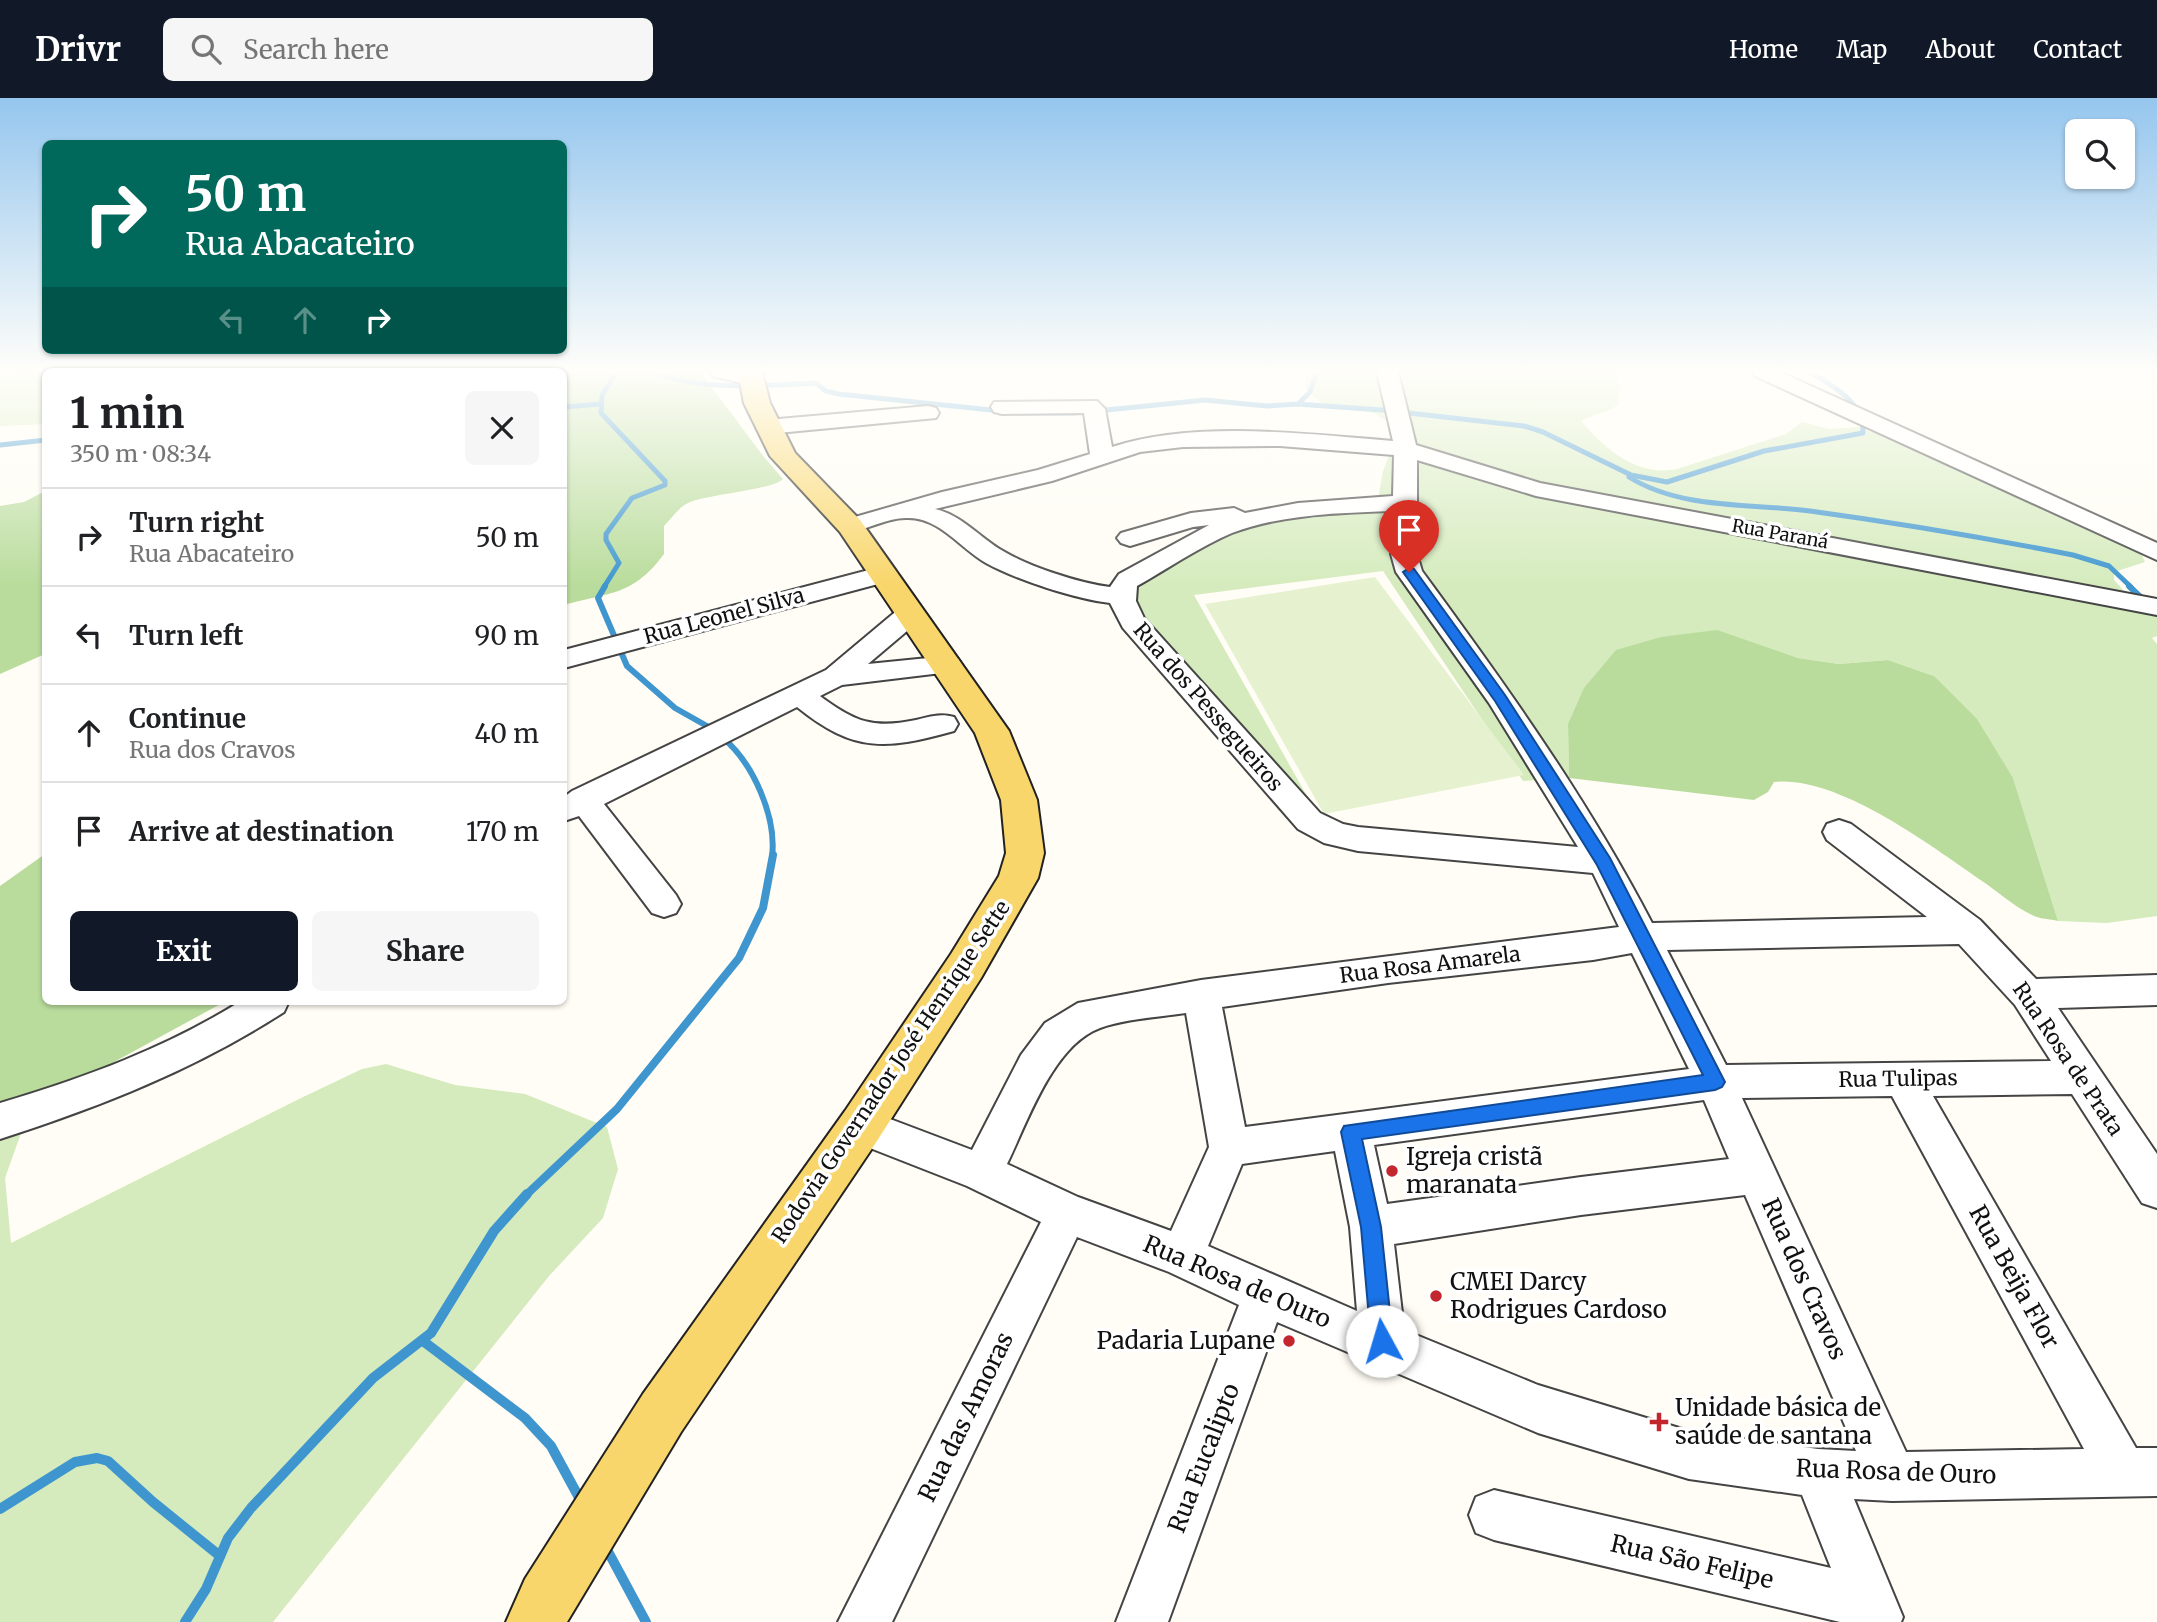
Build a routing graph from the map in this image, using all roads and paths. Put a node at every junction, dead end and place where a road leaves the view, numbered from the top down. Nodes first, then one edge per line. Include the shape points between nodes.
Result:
1 (776, 443) edge
2 (1099, 443) edge
3 (1159, 443) edge
4 (1332, 443) edge
5 (1405, 443) edge
6 (1919, 443) edge
7 (1406, 449) junction
8 (1102, 456) junction
9 (1404, 503) junction
10 (904, 510) junction
11 (1268, 516) junction
12 (850, 526) junction
13 (1130, 538) dead end
14 (2157, 551) edge
15 (884, 574) junction
16 (1120, 596) junction
17 (2157, 607) edge
18 (910, 614) junction
19 (567, 658) edge
20 (948, 665) junction
21 (836, 676) junction
22 (799, 694) junction
23 (943, 724) dead end
24 (573, 804) edge
25 (1839, 832) dead end
26 (1604, 862) junction
27 (664, 904) dead end
28 (1968, 930) junction
29 (1642, 937) junction
30 (2157, 990) edge
31 (2028, 994) junction
32 (1201, 995) junction
33 (265, 1005) edge
34 (2081, 1077) junction
35 (1903, 1079) junction
36 (1715, 1082) junction
37 (0, 1121) edge
38 (861, 1126) junction
39 (1351, 1132) junction
40 (2141, 1141) edge
41 (1229, 1147) junction
42 (982, 1173) junction
43 (1757, 1175) junction
44 (2157, 1189) edge
45 (1067, 1213) junction
46 (1371, 1227) junction
47 (1182, 1256) junction
48 (1265, 1295) junction
49 (1382, 1341) junction
50 (1818, 1473) junction
51 (2141, 1473) edge
52 (1892, 1477) junction
53 (1494, 1515) dead end
54 (1875, 1613) edge
55 (536, 1622) edge
56 (864, 1622) edge
57 (1142, 1622) edge

1 - 12 main road, Rodovia Governador José Henrique Sette
2 - 8 street
3 - 8 street, Rua Paraná
4 - 7 street, Rua Paraná
5 - 7 street
6 - 14 street
7 - 9 street
7 - 17 street, Rua Paraná via 1549,492
8 - 10 street, Rua Paraná via 1044,476
9 - 11 street
9 - 26 street via 1404,554 1409,572 1500,698
10 - 12 street, Rua Paraná
10 - 16 street via 942,518 1013,566 1095,593
11 - 13 street via 1191,520
11 - 16 street via 1219,531 1128,580
12 - 15 main road, Rodovia Governador José Henrique Sette
15 - 18 main road, Rodovia Governador José Henrique Sette
15 - 19 street, Rua Leonel Silva
16 - 26 street, Rua dos Pessegueiros via 1133,622 1308,821 1321,829 1358,839
18 - 20 main road, Rodovia Governador José Henrique Sette
18 - 21 street
20 - 21 street
20 - 38 main road, Rodovia Governador José Henrique Sette via 992,731 1019,800 1025,853 1005,903
21 - 22 street
22 - 23 street via 863,732 880,735
22 - 24 street
24 - 27 street
25 - 28 street, Rua Rosa de Prata
26 - 29 street
28 - 29 street, Rua Rosa Amarela
28 - 31 street, Rua Rosa de Prata
29 - 32 street, Rua Rosa Amarela
29 - 36 street, Rua dos Cravos
30 - 31 street
31 - 34 street, Rua Rosa de Prata
32 - 41 street
32 - 42 street, Rua Rosa Amarela via 1091,1014 1058,1034 1035,1067
33 - 37 street via 169,1058 92,1091
34 - 35 street, Rua Tulipas
34 - 40 street, Rua Rosa de Prata
35 - 36 street, Rua Tulipas
35 - 51 street, Rua Beija Flor
36 - 39 street, Rua Tulipas
36 - 43 street, Rua dos Cravos
38 - 42 street, Rua Rosa de Ouro
38 - 55 main road, Rodovia Governador José Henrique Sette via 662,1413
39 - 41 street, Rua Tulipas
39 - 46 street
40 - 44 street, Rua Rosa de Prata
41 - 47 street
42 - 45 street, Rua Rosa de Ouro
43 - 46 street
43 - 52 street, Rua dos Cravos
45 - 47 street, Rua Rosa de Ouro
45 - 56 street, Rua das Amoras
46 - 49 street
47 - 48 street, Rua Rosa de Ouro
48 - 49 street, Rua Rosa de Ouro
48 - 57 street, Rua Eucalipto
49 - 50 street, Rua Rosa de Ouro via 1538,1409 1689,1455
50 - 52 street, Rua Rosa de Ouro
50 - 54 street
51 - 52 street, Rua Rosa de Ouro
53 - 54 street, Rua São Felipe

